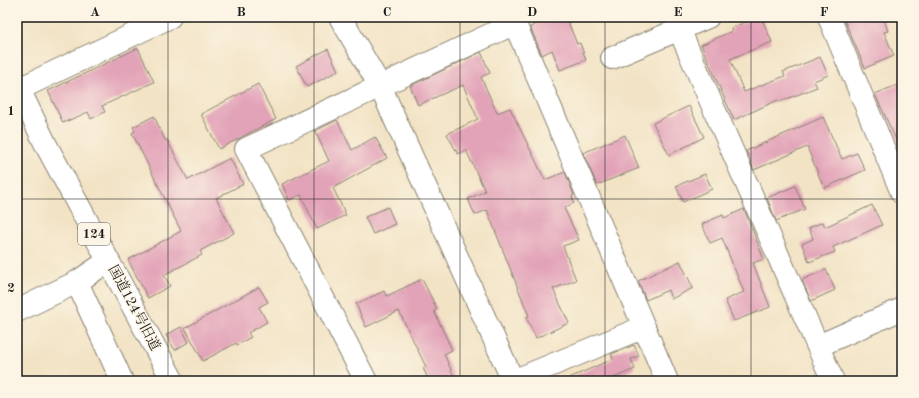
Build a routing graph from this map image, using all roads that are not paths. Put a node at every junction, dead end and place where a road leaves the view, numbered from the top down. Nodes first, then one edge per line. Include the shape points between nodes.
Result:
1 (170, 17) edge
2 (340, 17) edge
3 (708, 17) edge
4 (829, 17) edge
5 (513, 20) edge
6 (679, 29) junction
7 (612, 58) dead end
8 (380, 86) junction
9 (18, 87) edge
10 (902, 193) edge
11 (108, 261) junction
12 (77, 282) junction
13 (902, 309) edge
14 (17, 311) edge
15 (644, 327) junction
16 (818, 346) junction
17 (122, 381) edge
18 (173, 381) edge
19 (366, 381) edge
20 (513, 381) edge
21 (667, 381) edge
22 (833, 381) edge

1 - 9 main road
2 - 8 main road
3 - 6 main road
4 - 10 main road
5 - 8 main road
5 - 15 main road
6 - 7 main road
6 - 16 main road
8 - 19 main road via 246,149
8 - 20 main road
9 - 11 main road, 国道124号旧道 / 124
11 - 12 main road
11 - 18 main road, 国道124号旧道 / 124
12 - 14 main road
12 - 17 main road
13 - 16 main road
15 - 20 main road
15 - 21 main road
16 - 22 main road

